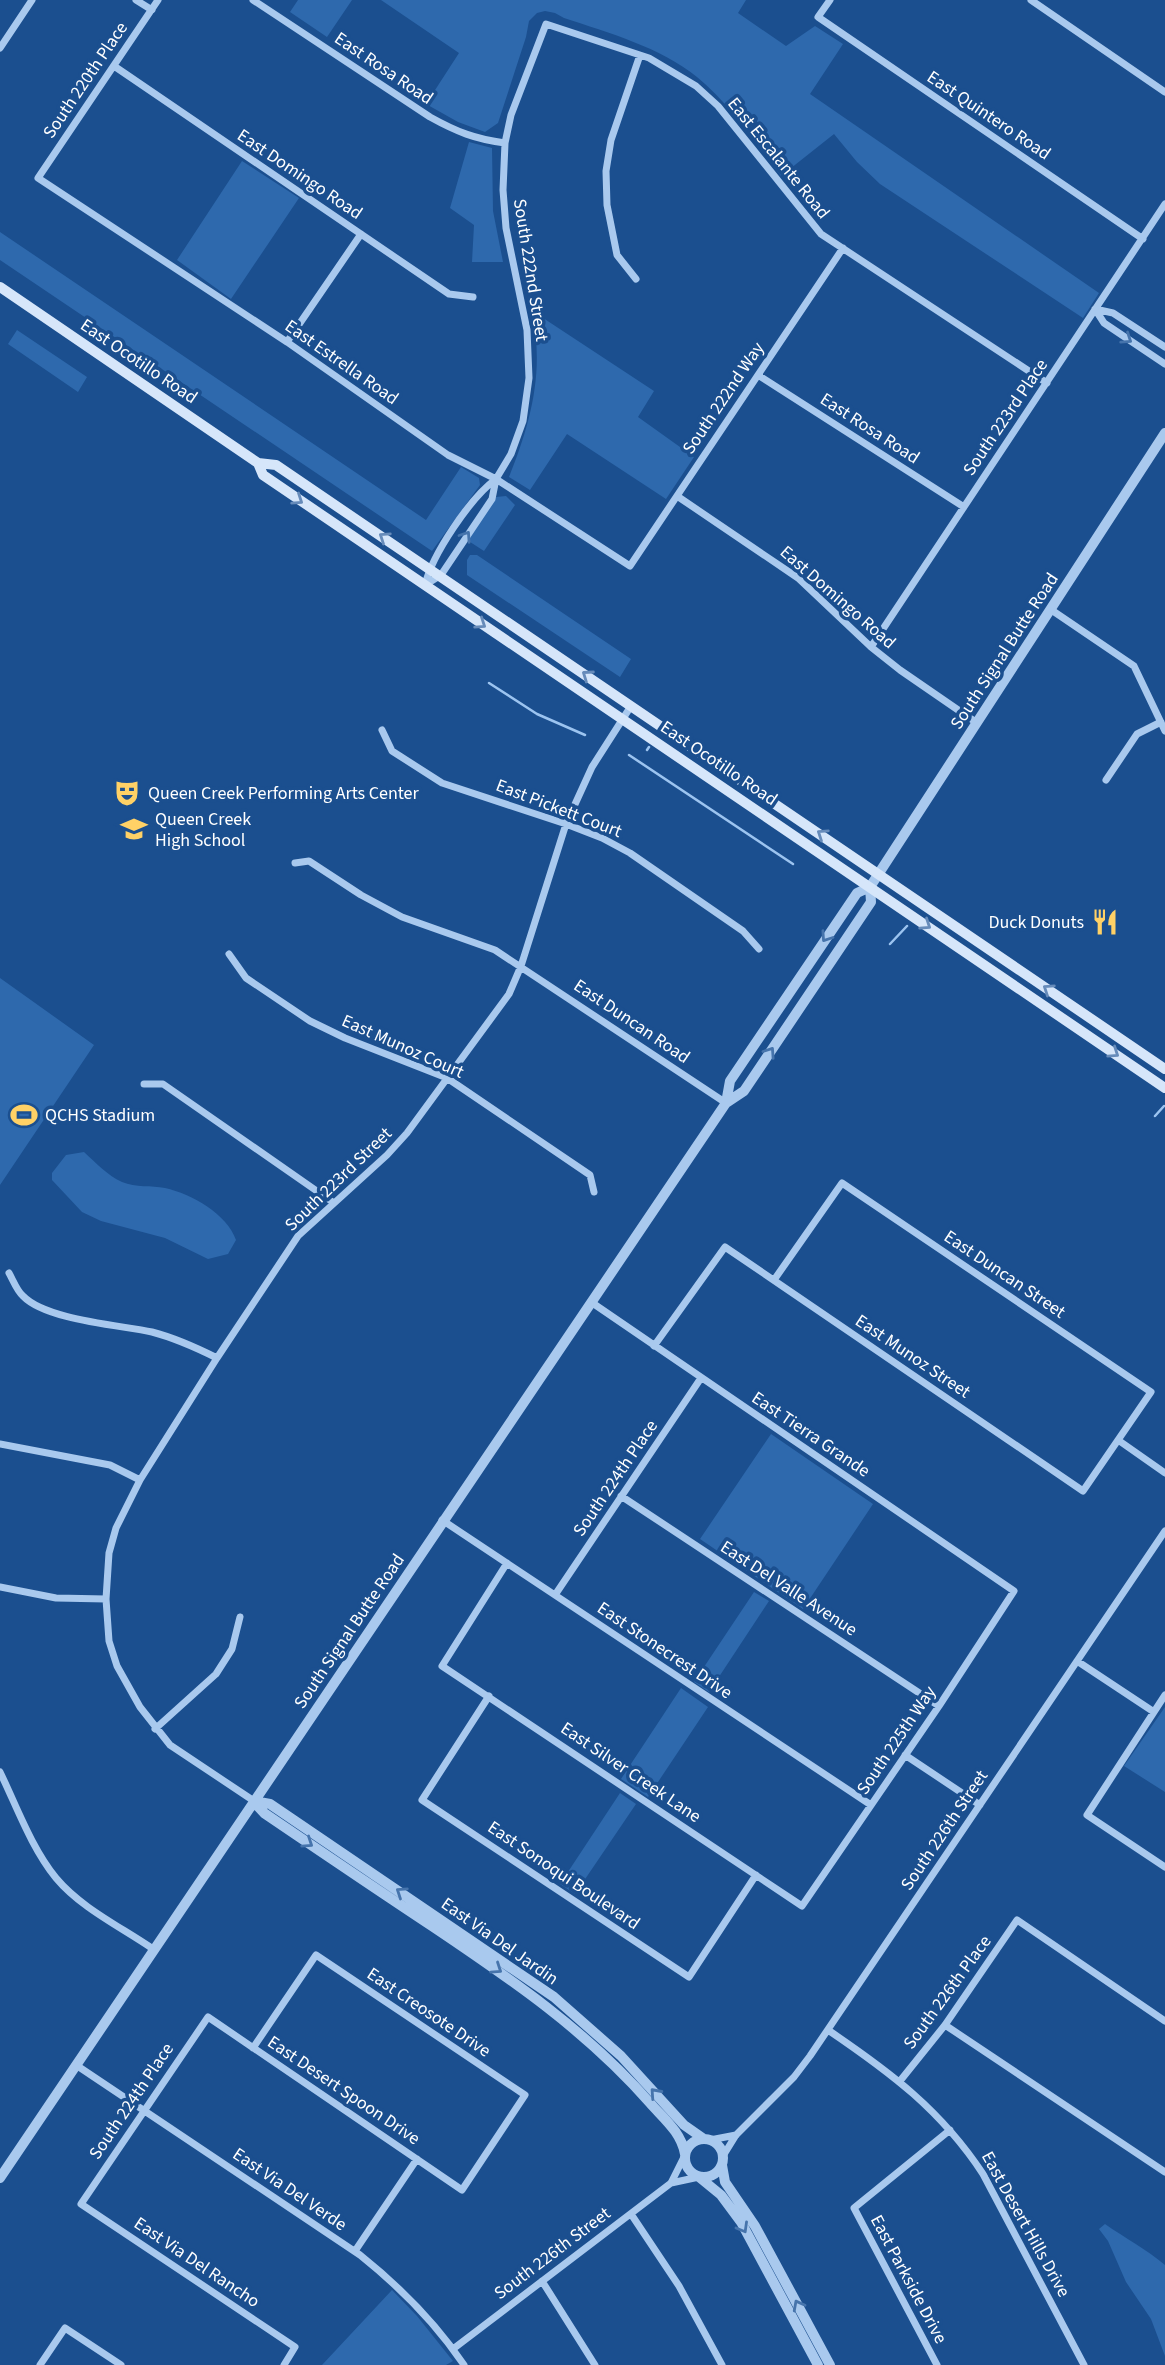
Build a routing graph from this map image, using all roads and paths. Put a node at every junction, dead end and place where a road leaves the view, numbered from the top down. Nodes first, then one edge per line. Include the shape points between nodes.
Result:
1 (32, 0) edge
2 (136, 0) edge
3 (158, 0) edge
4 (253, 0) edge
5 (830, 0) edge
6 (1031, 0) edge
7 (152, 10) junction
8 (545, 24) joint
9 (0, 48) edge
10 (640, 55) junction
11 (114, 66) junction
12 (1165, 93) edge
13 (505, 143) junction
14 (38, 178) joint
15 (1165, 204) edge
16 (361, 234) junction
17 (1143, 239) junction
18 (843, 248) junction
19 (636, 279) dead end
20 (0, 287) edge
21 (473, 297) dead end
22 (1095, 309) junction
23 (287, 342) junction
24 (1165, 347) edge
25 (1165, 364) edge
26 (758, 375) junction
27 (1047, 383) junction
28 (1165, 433) edge
29 (258, 463) junction
30 (496, 479) junction
31 (677, 496) junction
32 (964, 507) junction
33 (630, 566) joint
34 (429, 567) junction
35 (441, 575) junction
36 (425, 585) junction
37 (1049, 609) junction
38 (871, 647) junction
39 (631, 706) junction
40 (623, 719) junction
41 (1161, 722) junction
42 (977, 723) junction
43 (382, 730) dead end
44 (1165, 731) edge
45 (1107, 780) dead end
46 (566, 824) junction
47 (295, 863) dead end
48 (879, 873) junction
49 (870, 887) junction
50 (759, 949) dead end
51 (229, 954) dead end
52 (521, 966) junction
53 (1165, 1069) edge
54 (447, 1078) junction
55 (144, 1084) dead end
56 (1165, 1088) edge
57 (726, 1102) junction
58 (594, 1192) dead end
59 (334, 1203) junction
60 (9, 1273) dead end
61 (774, 1280) junction
62 (591, 1302) junction
63 (654, 1346) junction
64 (216, 1358) junction
65 (701, 1378) junction
66 (1118, 1440) junction
67 (0, 1444) edge
68 (1165, 1473) edge
69 (140, 1480) junction
70 (621, 1496) junction
71 (442, 1520) junction
72 (1165, 1531) edge
73 (507, 1563) junction
74 (0, 1587) edge
75 (1014, 1591) joint
76 (555, 1595) junction
77 (106, 1599) junction
78 (240, 1617) dead end
79 (1077, 1661) junction
80 (1165, 1695) edge
81 (489, 1696) junction
82 (939, 1706) junction
83 (1154, 1712) junction
84 (155, 1729) junction
85 (905, 1755) junction
86 (0, 1772) edge
87 (254, 1801) junction
88 (871, 1805) junction
89 (980, 1805) junction
90 (1165, 1867) edge
91 (756, 1875) junction
92 (802, 1906) joint
93 (153, 1949) junction
94 (208, 2017) joint
95 (1165, 2021) edge
96 (945, 2025) junction
97 (828, 2030) junction
98 (253, 2048) junction
99 (76, 2065) junction
100 (900, 2081) junction
101 (144, 2110) junction
102 (950, 2130) junction
103 (736, 2135) junction
104 (707, 2140) junction
105 (685, 2156) junction
106 (417, 2159) junction
107 (722, 2161) junction
108 (1165, 2172) edge
109 (699, 2177) junction
110 (0, 2178) edge
111 (671, 2183) junction
112 (462, 2190) joint
113 (81, 2204) joint
114 (631, 2214) junction
115 (355, 2251) junction
116 (542, 2281) junction
117 (453, 2349) junction
118 (40, 2365) edge
119 (121, 2365) edge
120 (284, 2365) edge
121 (464, 2365) edge
122 (595, 2365) edge
123 (722, 2365) edge
124 (818, 2365) edge
125 (830, 2365) edge
126 (937, 2365) edge
127 (1084, 2365) edge

1 - 9 street
2 - 7 street
3 - 7 street, South 220th Place
4 - 13 street, East Rosa Road via 430,117 459,133
5 - 17 street, East Quintero Road via 818,17
6 - 12 street
7 - 11 street, South 220th Place
8 - 10 street, East Escalante Road
8 - 13 street, South 222nd Street
10 - 18 street, East Escalante Road via 673,70 718,106 821,234
10 - 19 street via 611,140 606,171 617,255
11 - 14 street, South 220th Place
11 - 16 street, East Domingo Road
13 - 30 street, South 222nd Street via 506,228 527,330 529,378 523,421
14 - 23 street, East Estrella Road
15 - 17 street, South 223rd Place
16 - 21 street, East Domingo Road via 449,294
16 - 23 street
17 - 22 street, South 223rd Place
18 - 26 street, South 222nd Way
18 - 27 street, East Escalante Road
20 - 29 main road, East Ocotillo Road
22 - 24 street via 1113,313
22 -> 25 street via 1104,324
22 - 27 street, South 223rd Place
23 - 30 street, East Estrella Road via 448,455
26 - 31 street, South 222nd Way
26 - 32 street, East Rosa Road
27 - 32 street, South 223rd Place
28 - 37 street, South Signal Butte Road
34 -> 29 main road, East Ocotillo Road via 276,465
29 -> 36 main road, East Ocotillo Road via 263,475
30 - 33 street, East Estrella Road
30 - 34 street, South 222nd Street via 480,491
35 -> 30 street, South 222nd Street via 492,499
31 - 33 street, South 222nd Way
31 - 38 street, East Domingo Road via 798,578
32 - 38 street, South 223rd Place
34 - 35 main road, East Ocotillo Road
34 - 36 street, South 222nd Street
35 - 36 street, South 222nd Street
39 -> 35 main road, East Ocotillo Road
36 -> 40 main road, East Ocotillo Road
37 - 41 street via 1134,666
37 - 42 street, South Signal Butte Road
38 - 42 street, East Domingo Road
39 - 40 street, South 223rd Street
48 -> 39 main road, East Ocotillo Road
40 - 46 street, South 223rd Street via 592,767
40 - 49 main road, East Ocotillo Road
41 - 44 street
41 - 45 street via 1137,734
42 - 48 street, South Signal Butte Road
43 - 46 street, East Pickett Court via 392,751 442,783
46 - 50 street, East Pickett Court via 630,853 743,930
46 - 52 street, South 223rd Street
47 - 52 street, East Duncan Road via 309,861 402,917 495,950
48 - 49 street, South Signal Butte Road
53 -> 48 main road, East Ocotillo Road
49 -> 56 main road, East Ocotillo Road
49 -> 57 street, South Signal Butte Road via 857,893 730,1081
57 -> 49 street, South Signal Butte Road via 744,1091 864,913 871,902
51 - 54 street, East Munoz Court via 246,978 310,1021
52 - 54 street, South 223rd Street via 509,994
52 - 57 street, East Duncan Road
54 - 58 street, East Munoz Court via 590,1175
54 - 59 street, South 223rd Street via 407,1133
55 - 59 street via 163,1084
57 - 62 street, South Signal Butte Road
59 - 64 street, South 223rd Street via 298,1236
60 - 64 street via 23,1297 49,1311 186,1342
61 - 63 street, East Munoz Street via 725,1247
61 - 66 street, East Munoz Street via 1083,1491
61 - 66 street, East Duncan Street via 842,1183 1151,1392
62 - 63 street, East Tierra Grande
62 - 71 street, South Signal Butte Road
63 - 65 street, East Tierra Grande
64 - 69 street, South 223rd Street
65 - 70 street, South 224th Place
65 - 75 street, East Tierra Grande
66 - 68 street
67 - 69 street via 110,1465
69 - 77 street, South 223rd Street via 116,1528
70 - 76 street, South 224th Place
70 - 82 street, East Del Valle Avenue
71 - 73 street, East Stonecrest Drive
71 - 87 street, South Signal Butte Road
72 - 79 street, South 226th Street
73 - 76 street, East Stonecrest Drive
73 - 81 street, East Silver Creek Lane via 442,1666
74 - 77 street via 57,1598
75 - 82 street, South 225th Way
76 - 88 street, East Stonecrest Drive
77 - 84 street, East Via Del Jardin via 109,1641 117,1666
78 - 84 street via 232,1649 216,1674
79 - 83 street
79 - 89 street, South 226th Street
80 - 83 street
81 - 91 street, East Silver Creek Lane
81 - 91 street, East Sonoqui Boulevard via 422,1800 689,1978
82 - 85 street, South 225th Way
83 - 90 street via 1087,1815
84 - 87 street, East Via Del Jardin via 193,1762
85 - 88 street, South 225th Way
85 - 89 street
86 - 93 street via 42,1858 58,1880
87 - 93 street, South Signal Butte Road
104 -> 87 street, East Via Del Jardin via 684,2125 621,2056 554,1997 270,1804
87 -> 105 street, East Via Del Jardin via 264,1814 557,2014 618,2068 667,2121 681,2139
88 - 92 street, South 225th Way
89 - 97 street, South 226th Street
91 - 92 street, East Silver Creek Lane
93 - 99 street, South Signal Butte Road
94 - 98 street, East Desert Spoon Drive
94 - 101 street, South 224th Place
95 - 96 street, South 226th Place via 1017,1920
96 - 100 street, South 226th Place
96 - 108 street
97 - 100 street, East Desert Hills Drive
97 - 103 street, South 226th Street via 794,2077
98 - 106 street, East Desert Spoon Drive
98 - 112 street, East Creosote Drive via 316,1955 525,2095
99 - 101 street, East Via Del Verde
99 - 110 street, South Signal Butte Road
100 - 102 street, East Desert Hills Drive
101 - 113 street, South 224th Place
101 - 115 street, East Via Del Verde
102 - 126 street, East Parkside Drive via 854,2208
102 - 127 street, East Desert Hills Drive via 983,2174
103 - 104 street
103 - 107 street, South 226th Street
104 - 105 street via 694,2142
104 - 107 street via 719,2146
105 - 109 street via 688,2170
105 - 111 street, South 226th Street
106 - 112 street, East Desert Spoon Drive
106 - 115 street
107 - 109 street via 710,2177
125 -> 107 street via 755,2226 725,2182
109 - 111 street, South 226th Street
109 -> 124 street via 721,2195 741,2222
111 - 114 street, South 226th Street
113 - 120 street, East Via Del Rancho via 295,2347
114 - 116 street, South 226th Street
114 - 123 street via 680,2286
115 - 117 street, East Via Del Verde via 412,2301
116 - 117 street, South 226th Street
116 - 122 street
117 - 121 street, East Via Del Verde
118 - 119 street via 65,2328

